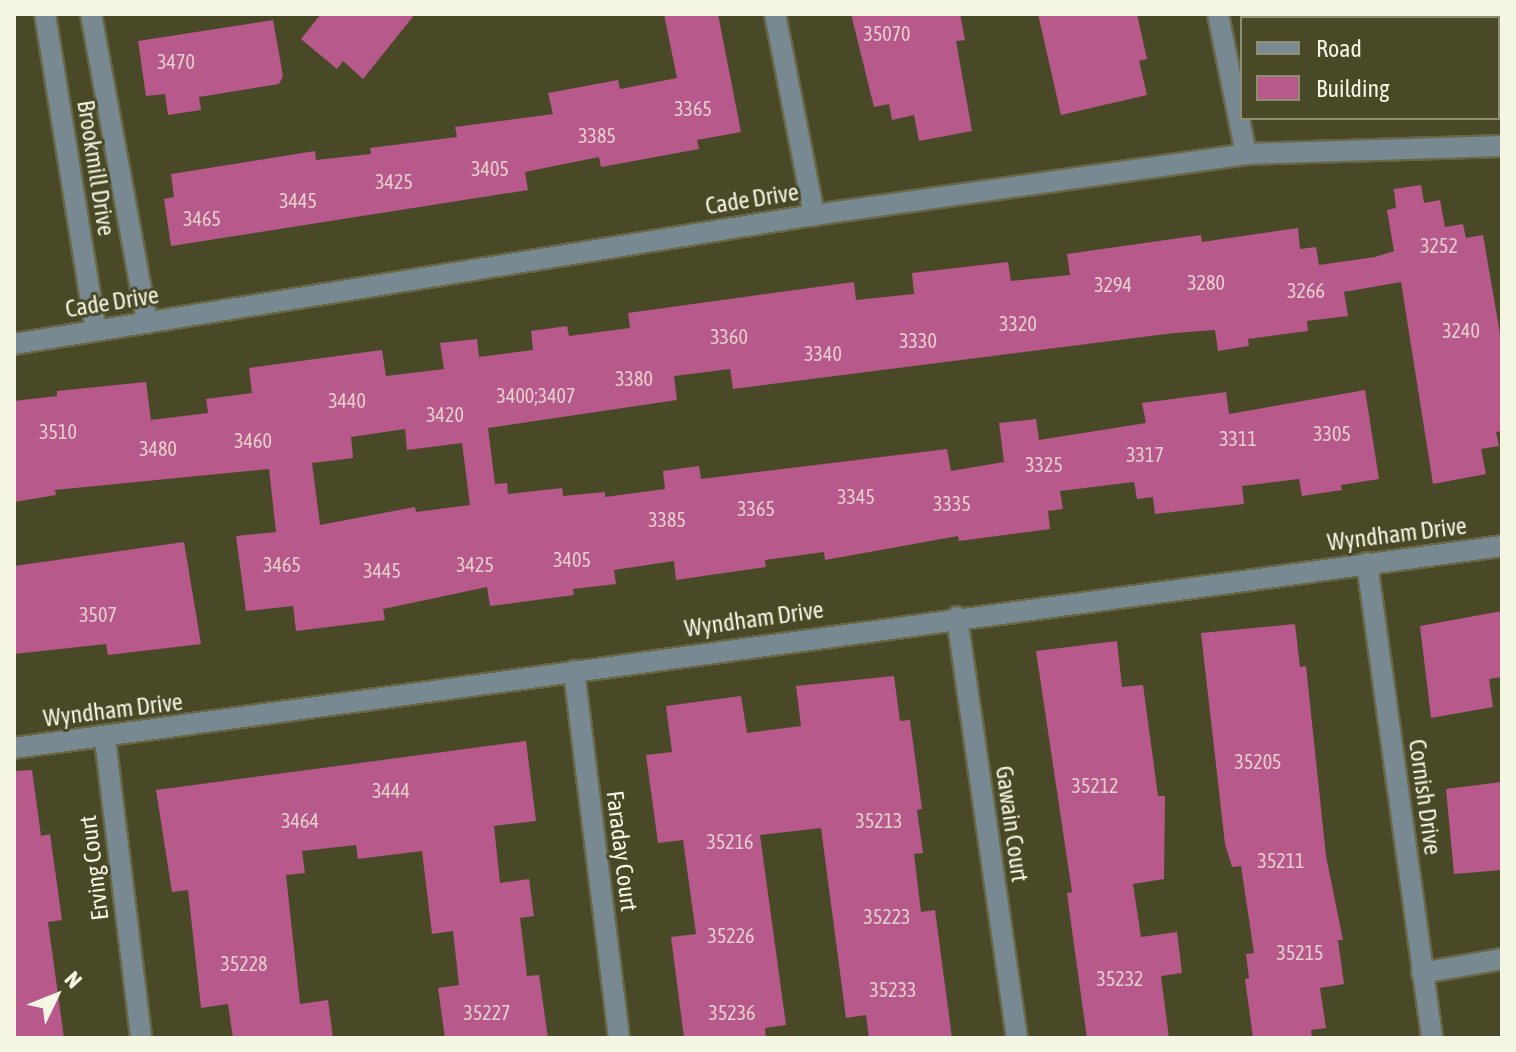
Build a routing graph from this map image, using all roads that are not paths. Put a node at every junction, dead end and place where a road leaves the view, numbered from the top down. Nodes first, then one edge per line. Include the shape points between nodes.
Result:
1 (45, 14) edge
2 (91, 14) edge
3 (775, 14) edge
4 (1218, 14) edge
5 (1502, 146) edge
6 (1246, 154) junction
7 (814, 215) junction
8 (147, 323) junction
9 (96, 331) junction
10 (14, 344) edge
11 (1502, 546) edge
12 (1367, 563) junction
13 (957, 617) junction
14 (574, 671) junction
15 (105, 739) junction
16 (14, 748) edge
17 (1502, 959) edge
18 (1422, 973) junction
19 (141, 1038) edge
20 (619, 1038) edge
21 (1017, 1038) edge
22 (1432, 1038) edge

1 - 9 street, Brookmill Drive
2 - 8 street, Brookmill Drive
3 - 7 street
4 - 6 street
5 - 6 street, Cade Drive
6 - 7 street, Cade Drive
7 - 8 street, Cade Drive
8 - 9 street, Cade Drive
9 - 10 street, Cade Drive
11 - 12 street, Wyndham Drive
12 - 13 street, Wyndham Drive
12 - 18 street, Cornish Drive
13 - 14 street, Wyndham Drive
13 - 21 street, Gawain Court
14 - 15 street, Wyndham Drive
14 - 20 street, Faraday Court
15 - 16 street, Wyndham Drive
15 - 19 street, Erving Court
17 - 18 street
18 - 22 street, Cornish Drive

